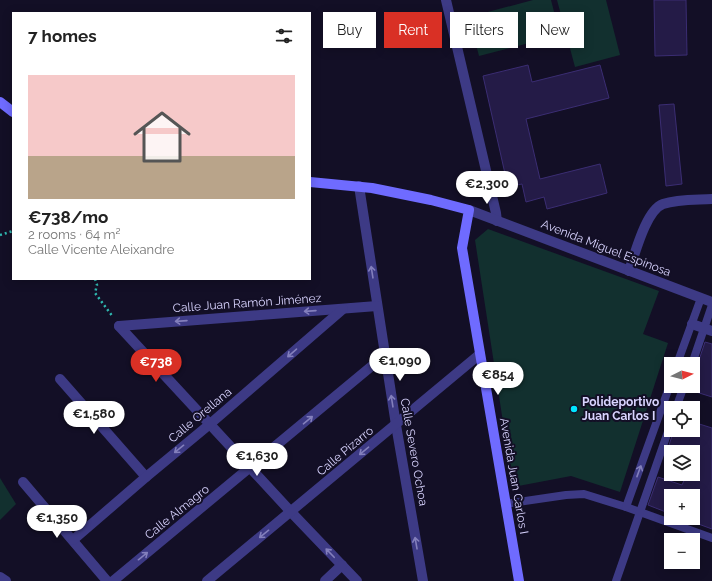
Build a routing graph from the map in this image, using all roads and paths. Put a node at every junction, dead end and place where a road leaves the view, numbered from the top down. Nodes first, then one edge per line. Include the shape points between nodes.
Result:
1 (446, 0) edge
2 (0, 102) edge
3 (12, 111) edge
4 (311, 182) edge
5 (358, 186) junction
6 (707, 199) edge
7 (712, 204) edge
8 (469, 210) junction
9 (497, 221) junction
10 (12, 231) edge
11 (0, 235) edge
12 (628, 271) junction
13 (95, 280) edge
14 (701, 298) junction
15 (712, 302) edge
16 (712, 305) edge
17 (377, 306) junction
18 (343, 309) junction
19 (692, 324) junction
20 (119, 326) junction
21 (708, 330) edge
22 (480, 354) junction
23 (385, 356) junction
24 (680, 357) edge
25 (695, 357) edge
26 (60, 379) dead end
27 (667, 393) edge
28 (210, 424) junction
29 (396, 425) junction
30 (666, 437) edge
31 (251, 468) junction
32 (146, 476) junction
33 (23, 482) dead end
34 (505, 504) junction
35 (626, 507) junction
36 (291, 512) junction
37 (640, 512) junction
38 (712, 538) edge
39 (73, 540) junction
40 (342, 565) junction
41 (0, 577) edge
42 (6, 581) edge
43 (107, 581) edge
44 (113, 581) edge
45 (207, 581) edge
46 (325, 581) edge
47 (357, 581) edge
48 (423, 581) edge
49 (519, 581) edge
50 (616, 581) edge

1 - 9 street
2 - 3 street
4 - 5 street
5 - 8 street
17 -> 5 street, Calle Severo Ochoa
6 - 7 street
6 - 12 street via 662,204 655,210 649,218
8 - 9 street, Avenida Miguel Espinosa
8 - 22 street, Avenida Juan Carlos I via 462,248
9 - 12 street, Avenida Miguel Espinosa
10 - 11 path
12 - 14 street, Avenida Miguel Espinosa
13 - 20 path via 97,296
14 - 15 street, Avenida Miguel Espinosa
14 - 19 lane
16 - 21 lane
17 - 18 street, Calle Juan Ramón Jiménez
17 - 23 street, Calle Severo Ochoa
18 -> 20 street, Calle Juan Ramón Jiménez
18 -> 28 street, Calle Orellana
19 - 21 street
19 - 24 lane
20 - 28 street
21 - 25 lane
22 - 29 street, Calle Pizarro
22 - 34 street, Avenida Juan Carlos I
29 -> 23 street, Calle Severo Ochoa
31 -> 23 street, Calle Almagro
26 - 32 street
35 -> 27 lane
28 - 31 street
28 -> 32 street, Calle Orellana
29 -> 36 street, Calle Pizarro
48 -> 29 street, Calle Severo Ochoa
30 - 37 lane
31 - 36 street
44 -> 31 street, Calle Almagro
32 - 39 street, Calle Orellana
33 - 39 street
34 - 35 lane via 577,494 591,495
34 - 49 street, Avenida Juan Carlos I
35 - 37 lane
40 -> 36 street
36 -> 45 street, Calle Pizarro
37 - 38 lane
37 - 50 lane
39 - 43 street
40 - 46 street
40 - 47 street
41 - 42 street

